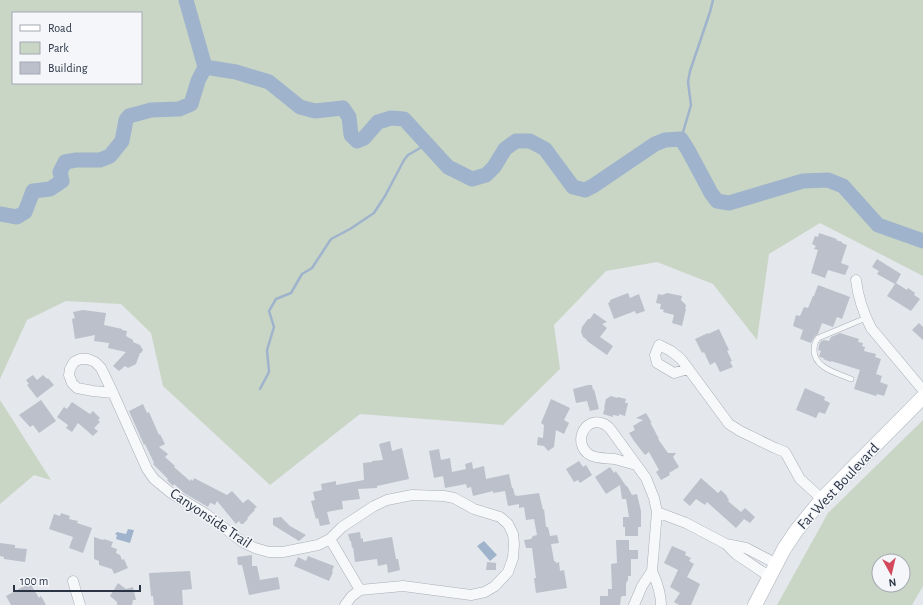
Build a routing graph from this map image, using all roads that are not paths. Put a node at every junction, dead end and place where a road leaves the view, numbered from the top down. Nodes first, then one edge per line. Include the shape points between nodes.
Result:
1 (856, 280) dead end
2 (866, 318) junction
3 (688, 369) dead end
4 (851, 379) dead end
5 (923, 390) edge
6 (113, 394) dead end
7 (923, 397) edge
8 (636, 465) junction
9 (822, 499) junction
10 (657, 512) junction
11 (330, 539) junction
12 (726, 544) junction
13 (652, 571) junction
14 (773, 571) junction
15 (72, 581) dead end
16 (360, 590) junction
17 (80, 605) edge
18 (345, 605) edge
19 (634, 605) edge
20 (661, 605) edge
21 (755, 605) edge

1 - 2 street
2 - 4 lane via 818,338 815,342 816,360 824,368
2 - 5 street via 871,328
3 - 9 street via 729,424 785,452 800,479
6 - 11 street, Canyonside Trail via 154,479 244,543 269,552 283,552 318,545
7 - 9 street, Far West Boulevard
8 - 8 street via 605,424 590,423 584,429 581,435 586,452 592,456
8 - 10 street via 646,478
9 - 14 street, Far West Boulevard via 796,531
10 - 12 street via 686,523
10 - 13 street
11 - 16 street
11 - 16 street via 342,527 374,506 387,500 412,495 454,498 474,509 500,517 508,524 513,534 514,558 508,572 495,586 485,592 471,595 403,586
12 - 14 street via 736,554
12 - 14 street via 746,548
13 - 19 street
13 - 20 street via 661,596
14 - 21 street, Far West Boulevard
15 - 17 street
16 - 18 street

